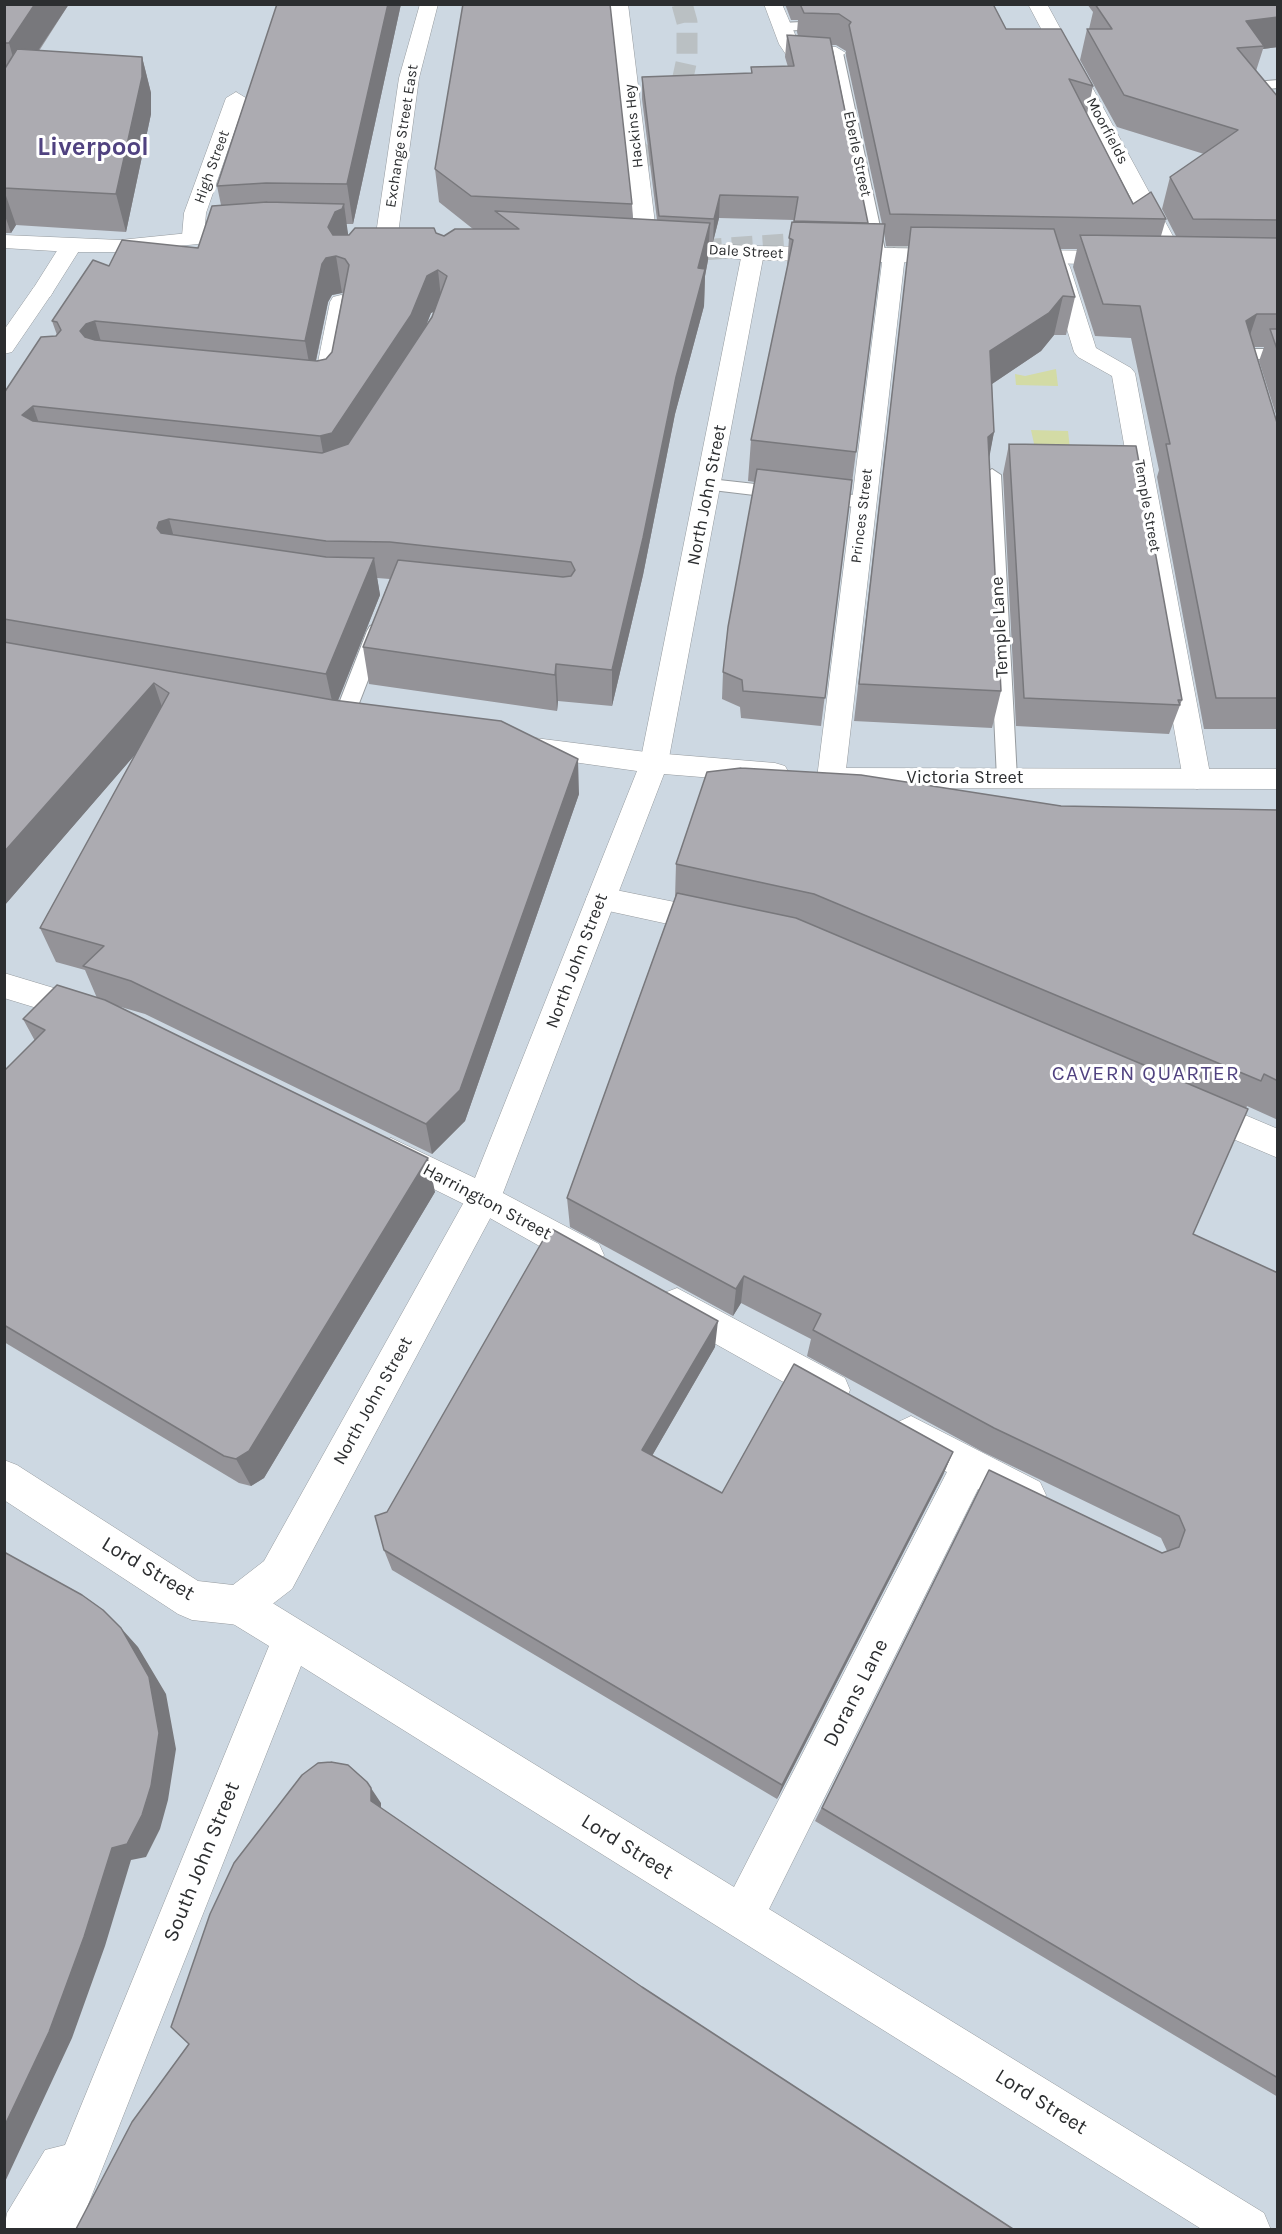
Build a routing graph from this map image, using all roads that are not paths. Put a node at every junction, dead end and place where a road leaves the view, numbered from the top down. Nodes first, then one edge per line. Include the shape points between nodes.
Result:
1 (429, 4) edge
2 (619, 4) edge
3 (773, 4) edge
4 (870, 4) edge
5 (1037, 4) edge
6 (781, 27) junction
7 (836, 53) joint
8 (1278, 84) edge
9 (1255, 86) edge
10 (236, 98) dead end
11 (274, 231) edge
12 (410, 235) edge
13 (193, 236) junction
14 (4, 241) edge
15 (71, 246) junction
16 (625, 246) edge
17 (647, 248) junction
18 (753, 253) junction
19 (886, 255) junction
20 (975, 256) edge
21 (998, 256) edge
22 (1056, 257) junction
23 (1139, 259) edge
24 (1175, 259) edge
25 (341, 302) edge
26 (1278, 354) edge
27 (10, 357) edge
28 (290, 386) edge
29 (1258, 397) edge
30 (992, 475) edge
31 (710, 485) junction
32 (863, 502) junction
33 (387, 608) edge
34 (342, 723) edge
35 (492, 743) edge
36 (654, 764) junction
37 (831, 778) junction
38 (1007, 779) junction
39 (1197, 779) junction
40 (1278, 779) edge
41 (602, 899) junction
42 (740, 927) edge
43 (4, 985) edge
44 (111, 1018) edge
45 (1168, 1097) edge
46 (368, 1141) edge
47 (1278, 1144) edge
48 (484, 1198) junction
49 (619, 1272) edge
50 (650, 1289) edge
51 (856, 1404) edge
52 (887, 1421) edge
53 (969, 1467) junction
54 (4, 1478) edge
55 (1052, 1508) edge
56 (239, 1605) junction
57 (293, 1637) junction
58 (742, 1918) junction
59 (112, 2086) junction
60 (24, 2229) edge
61 (54, 2229) edge
62 (1247, 2229) edge

1 - 12 street, Exchange Street East via 376,234
2 - 17 street, Hackins Hey
3 - 6 street
4 - 6 lane via 874,17 870,23
5 - 24 street, Moorfields
6 - 7 street via 794,52
7 - 19 lane, Eberle Street
8 - 9 lane
10 - 13 street, High Street via 195,213
11 - 13 street
13 - 15 street via 120,246
14 - 15 street
15 - 27 street via 42,292
16 - 17 street, Dale Street
17 - 18 street, Dale Street
18 - 19 street, Dale Street
18 - 31 street, North John Street
19 - 20 street, Dale Street
19 - 32 street, Princes Street
21 - 22 street
22 - 23 street
22 - 39 street, Temple Street via 1086,352 1123,373
25 - 28 street via 324,389
26 - 29 lane via 1246,354
30 - 38 lane, Temple Lane
31 - 32 lane
31 - 36 street, North John Street
32 - 37 street, Princes Street
33 - 34 lane
35 - 36 street, Victoria Street
36 - 37 street, Victoria Street
36 - 41 street, North John Street
37 - 38 street, Victoria Street
38 - 39 street, Victoria Street
39 - 40 street, Victoria Street
41 - 42 street
41 - 48 street, North John Street
43 - 44 street via 45,1011
45 - 47 street
46 - 48 street, Harrington Street
48 - 49 street, Harrington Street
48 - 56 street, North John Street via 278,1575
50 - 51 street via 737,1350
52 - 53 street
53 - 55 street
53 - 58 street, Dorans Lane
54 - 56 street, Lord Street via 192,1600
56 - 57 street, Lord Street
57 - 58 street, Lord Street
57 - 59 street, South John Street
58 - 62 street, Lord Street
59 - 60 street, South John Street
59 - 61 street, South John Street

